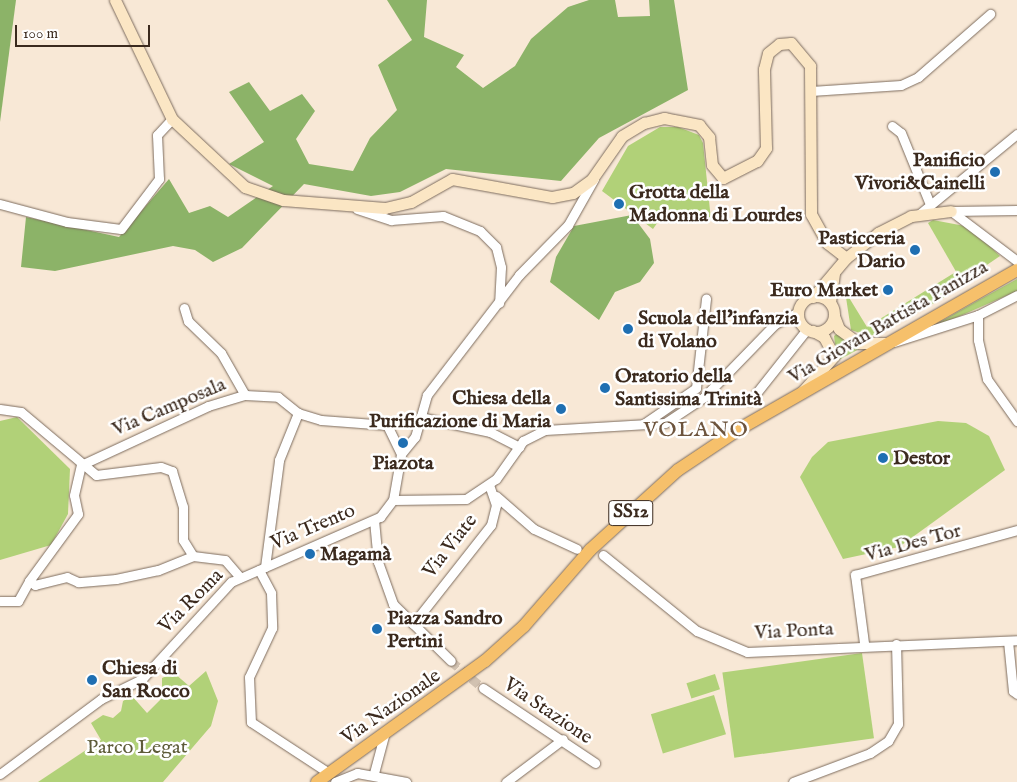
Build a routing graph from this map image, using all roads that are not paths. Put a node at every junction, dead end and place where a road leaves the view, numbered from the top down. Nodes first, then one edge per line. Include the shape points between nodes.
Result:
1 (115, 0) edge
2 (990, 14) dead end
3 (811, 91) junction
4 (172, 120) junction
5 (892, 126) dead end
6 (1017, 134) edge
7 (600, 168) junction
8 (929, 202) junction
9 (349, 203) junction
10 (0, 204) edge
11 (1017, 210) edge
12 (951, 211) junction
13 (916, 216) junction
14 (846, 258) junction
15 (1017, 261) edge
16 (835, 270) junction
17 (1013, 273) edge
18 (1017, 295) edge
19 (813, 297) junction
20 (706, 299) dead end
21 (830, 302) junction
22 (499, 303) junction
23 (184, 308) dead end
24 (799, 312) junction
25 (978, 315) junction
26 (834, 316) junction
27 (810, 330) junction
28 (890, 343) junction
29 (801, 393) junction
30 (245, 395) junction
31 (750, 401) dead end
32 (0, 409) edge
33 (298, 413) junction
34 (420, 417) junction
35 (1017, 421) edge
36 (645, 423) junction
37 (519, 447) junction
38 (400, 454) junction
39 (81, 465) junction
40 (489, 485) junction
41 (496, 496) junction
42 (393, 500) junction
43 (374, 520) junction
44 (1017, 530) edge
45 (577, 549) dead end
46 (603, 555) dead end
47 (193, 556) junction
48 (262, 568) junction
49 (240, 577) junction
50 (29, 581) junction
51 (0, 601) edge
52 (413, 624) junction
53 (1013, 640) edge
54 (864, 643) junction
55 (896, 644) junction
56 (451, 661) tunnel mouth
57 (485, 661) joint
58 (483, 688) tunnel mouth
59 (1017, 694) edge
60 (386, 732) junction
61 (562, 739) junction
62 (595, 763) dead end
63 (374, 773) junction
64 (0, 774) edge
65 (332, 778) edge
66 (316, 782) edge
67 (406, 782) edge
68 (506, 782) edge
69 (793, 782) edge

1 - 4 street
2 - 3 street via 918,77 901,85
3 - 7 street via 810,66 802,52 792,43 779,44 768,53 764,69 766,148 757,162 724,178 712,165 708,137 700,125 664,118 644,123 622,136
3 - 14 street via 810,214 827,243
4 - 9 street via 245,187 283,200
4 - 10 street via 156,135 160,179 121,229 67,222
5 - 8 street via 900,133
6 - 8 street
7 - 9 street via 573,192 552,197 452,178 411,202 385,208
7 - 22 street via 568,225 519,275
8 - 13 street
9 - 22 street via 392,220 443,216 480,231 496,247 500,267
11 - 12 street
12 - 13 street
12 - 15 street
13 - 14 street via 878,233
14 - 16 street
16 - 19 street
16 - 21 street
17 - 28 main road, Via Giovan Battista Panizza / SS12
18 - 25 street
19 - 21 street
19 - 24 street
20 - 36 street via 696,388
21 - 26 street
22 - 34 street via 427,395
23 - 30 street via 188,322 221,353
24 - 27 street
24 - 36 street via 775,324 692,408 665,423
25 - 28 street
25 - 35 street via 978,340 987,379
26 - 27 street via 824,330
26 - 28 street via 839,329 858,343
27 - 29 street via 827,341 834,356
27 - 31 street
28 - 29 main road, Via Giovan Battista Panizza / SS12
29 - 57 main road, Via Giovan Battista Panizza / SS12 via 678,470 590,550 524,626
30 - 33 street, Via Camposala via 278,397
30 - 39 street, Via Camposala via 208,406
32 - 39 street via 21,412
33 - 38 street, Via Camposala via 321,420 387,425
33 - 48 street via 279,460
34 - 37 street via 490,432
34 - 38 street via 415,437
36 - 37 street via 545,430 523,440
37 - 40 street
38 - 42 street
39 - 47 street via 96,475 161,467 172,471 183,507 182,540
39 - 50 street via 74,495 78,514
40 - 41 street, Via Viate
40 - 42 street via 466,499
41 - 45 street via 534,529
41 - 52 street, Via Viate via 496,514 491,524
42 - 43 street, Via Trento
43 - 48 street, Via Trento
43 - 52 street via 380,572 392,604
44 - 54 street, Via Des Tor via 855,575
46 - 54 street, Via Ponta via 666,609 720,644 747,652 771,652
47 - 49 street via 225,560
47 - 50 street via 158,570 116,578 78,582 67,577 35,585
48 - 49 street, Via Trento
48 - 65 street via 271,593 272,628 249,677 251,722
49 - 64 street, Via Roma via 142,679 101,699
50 - 51 street via 18,601
52 - 56 street
53 - 55 street, Via Ponta
53 - 59 street via 1013,691
54 - 55 street, Via Ponta
55 - 69 street via 898,724 888,741 870,752
57 - 60 main road, Via Nazionale / SS12
58 - 61 street, Via Stazione
60 - 63 street
60 - 65 main road, Via Nazionale / SS12
61 - 62 street, Via Stazione
61 - 68 street
63 - 65 street
63 - 67 street
65 - 66 main road, Via Nazionale / SS12

